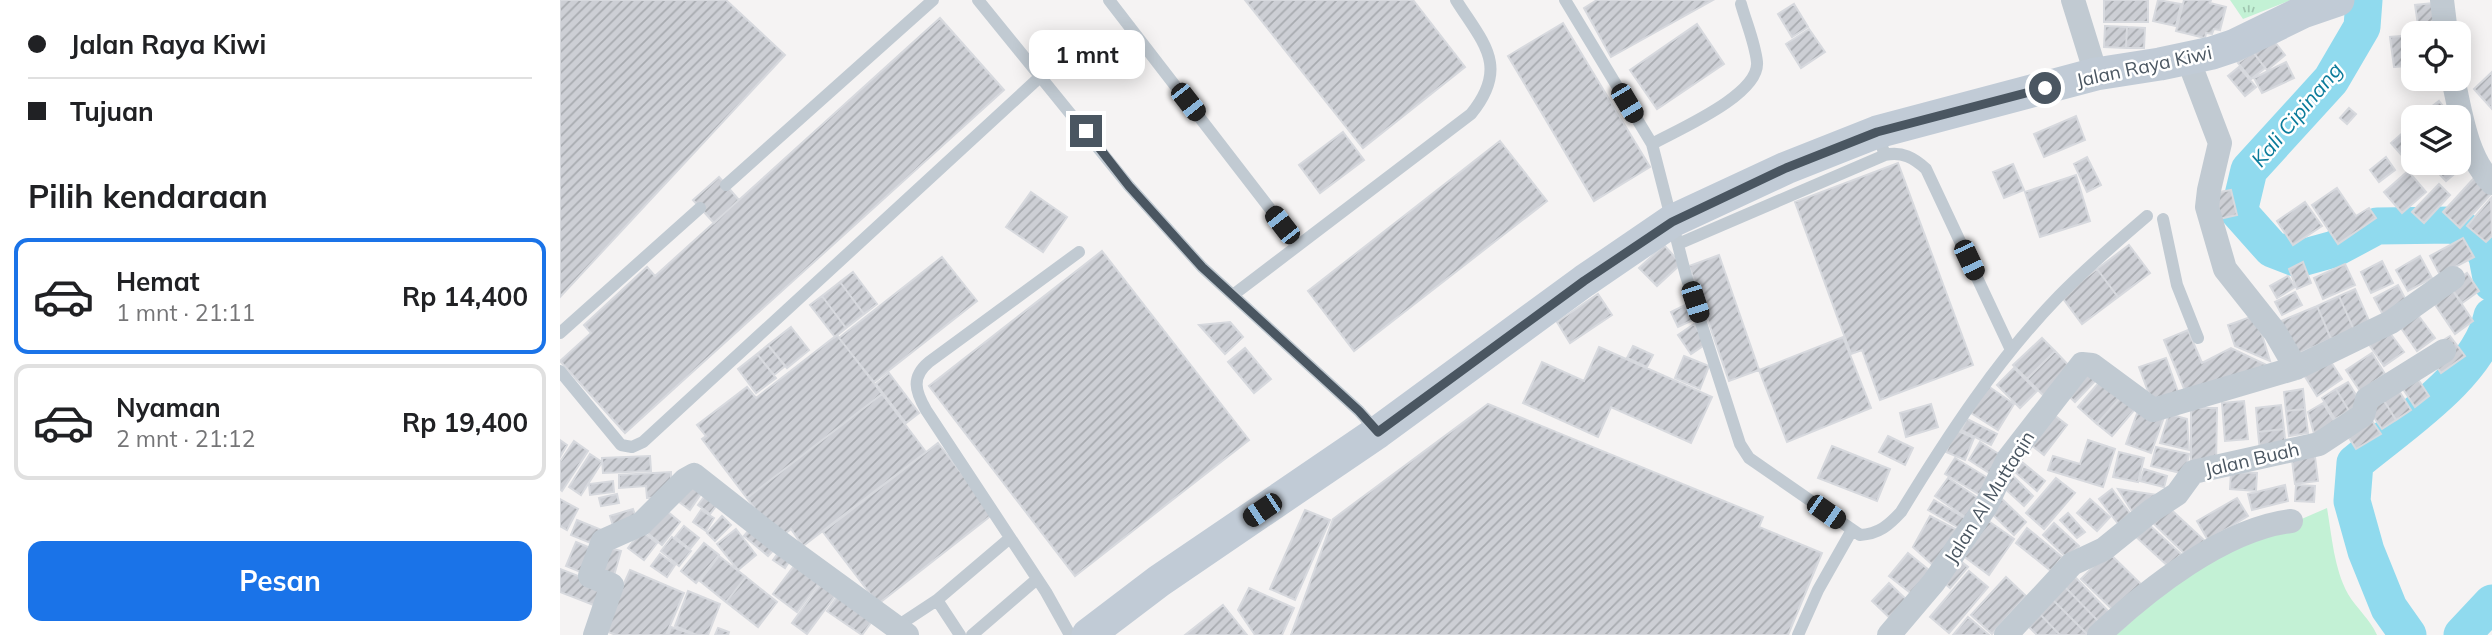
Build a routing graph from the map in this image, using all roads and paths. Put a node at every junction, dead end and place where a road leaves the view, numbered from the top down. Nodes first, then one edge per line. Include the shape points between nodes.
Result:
1 (933, 0) edge
2 (978, 0) edge
3 (1109, 0) edge
4 (1456, 0) edge
5 (1565, 0) edge
6 (2073, 0) edge
7 (2338, 0) edge
8 (2442, 0) edge
9 (1741, 4) dead end
10 (2445, 21) edge
11 (2188, 59) junction
12 (2096, 74) junction
13 (1041, 76) junction
14 (2456, 91) edge
15 (1881, 143) junction
16 (1652, 144) junction
17 (2492, 183) edge
18 (726, 185) dead end
19 (700, 208) dead end
20 (2147, 216) dead end
21 (2163, 219) dead end
22 (1675, 233) junction
23 (1298, 245) junction
24 (1079, 252) dead end
25 (2453, 278) dead end
26 (1233, 295) junction
27 (560, 333) edge
28 (2198, 338) dead end
29 (2011, 350) junction
30 (2444, 351) dead end
31 (2295, 368) junction
32 (560, 371) edge
33 (1378, 432) junction
34 (2291, 521) dead end
35 (1852, 530) junction
36 (1010, 538) junction
37 (1037, 579) junction
38 (937, 600) junction
39 (1902, 630) edge
40 (902, 631) edge
41 (595, 635) edge
42 (960, 635) edge
43 (972, 635) edge
44 (1070, 635) edge
45 (1088, 635) edge
46 (1798, 635) edge
47 (2006, 635) edge
48 (2099, 635) edge

1 - 18 lane
2 - 13 lane
3 - 23 lane
4 - 23 lane via 1490,54 1491,76 1483,100 1471,114
5 - 16 lane
6 - 12 street
7 - 11 street, Jalan Raya Kiwi via 2233,46
8 - 10 street
9 - 16 lane via 1757,64 1754,76 1739,95
11 - 12 street, Jalan Raya Kiwi
11 - 31 street via 2220,142 2207,207 2225,269 2275,332
12 - 15 street, Jalan Raya Kiwi
13 - 26 lane via 1129,186
13 - 32 lane via 643,442 621,445
14 - 17 street via 2477,163
15 - 22 street, Jalan Raya Kiwi via 1786,168
15 - 29 lane via 1926,169
16 - 22 lane
19 - 27 lane
20 - 29 lane via 2076,279
21 - 28 lane via 2177,285
22 - 33 street, Jalan Raya Kiwi via 1584,281
22 - 35 lane via 1740,444 1749,458
23 - 26 lane
24 - 36 lane via 929,362 916,379 917,394 926,410
25 - 31 street via 2391,322
26 - 33 lane
29 - 35 lane via 1967,407 1901,512 1879,531 1860,534
30 - 47 street, Jalan Buah via 2367,399 2363,415 2319,444 2193,472 2177,494 2104,549 2072,564
31 - 39 street, Jalan Al Muttaqin via 2152,410 2092,365 2082,363 2008,459 1986,506
33 - 45 street, Jalan Raya Kiwi via 1159,581
34 - 48 street via 2256,528 2200,557
35 - 46 lane
36 - 37 lane
36 - 38 lane
37 - 43 lane
37 - 44 lane
38 - 40 lane
38 - 42 lane
40 - 41 street via 692,475 635,528 603,541 590,576 612,585

